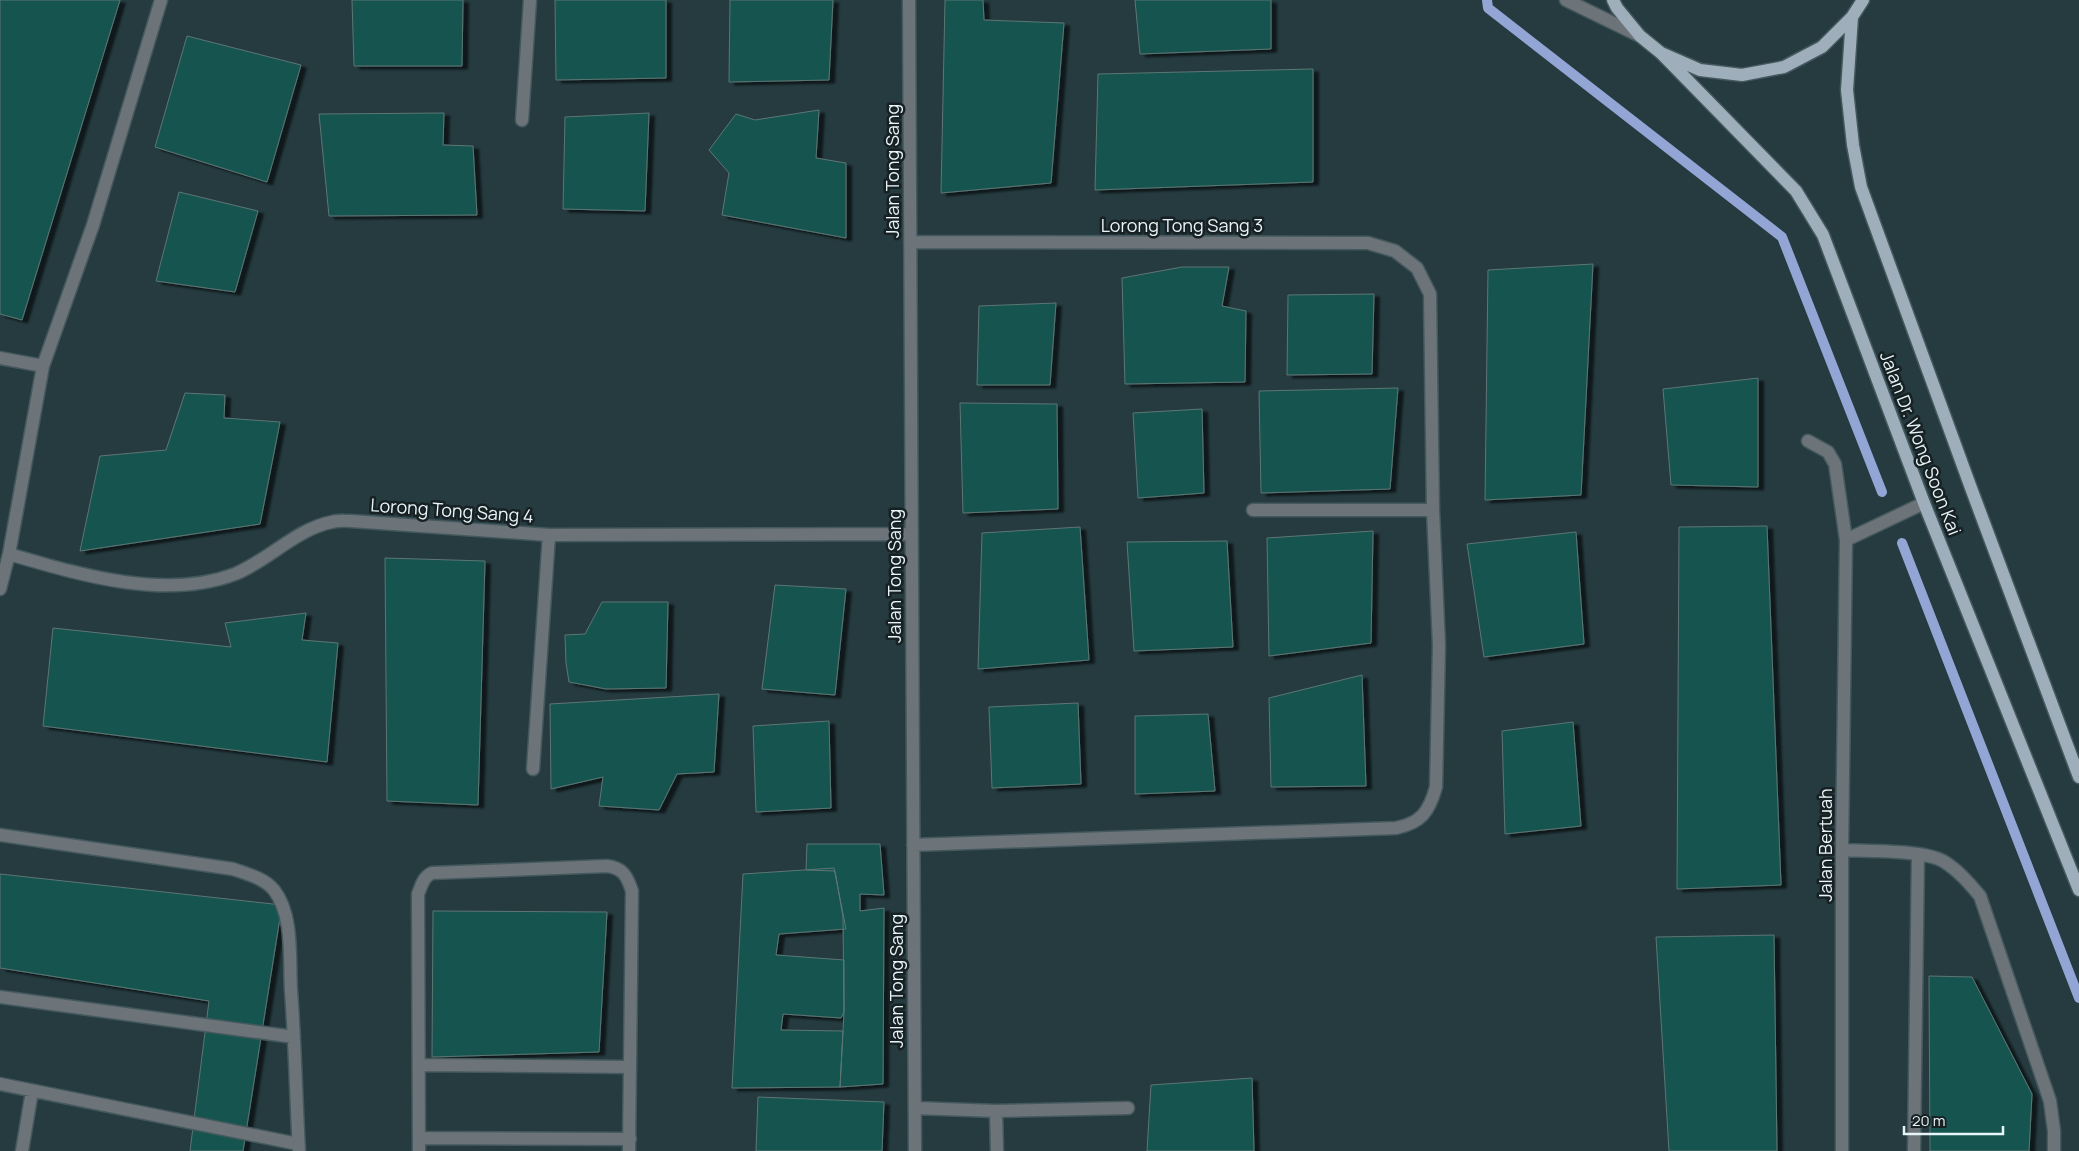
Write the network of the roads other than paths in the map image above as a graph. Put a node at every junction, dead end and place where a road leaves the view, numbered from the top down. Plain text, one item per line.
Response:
1 (161, 0) edge
2 (530, 0) edge
3 (909, 0) edge
4 (1566, 0) edge
5 (1613, 0) edge
6 (1863, 0) edge
7 (1852, 17) junction
8 (1640, 36) junction
9 (1661, 53) junction
10 (522, 120) dead end
11 (910, 242) junction
12 (0, 358) edge
13 (43, 366) junction
14 (1808, 441) dead end
15 (1924, 503) junction
16 (1253, 510) dead end
17 (1433, 510) junction
18 (911, 534) junction
19 (549, 535) junction
20 (1846, 540) junction
21 (8, 554) junction
22 (0, 589) edge
23 (534, 769) dead end
24 (2079, 777) edge
25 (0, 834) edge
26 (913, 846) junction
27 (1842, 850) junction
28 (1918, 854) junction
29 (2079, 890) edge
30 (0, 997) edge
31 (294, 1038) junction
32 (419, 1065) junction
33 (630, 1066) junction
34 (0, 1084) edge
35 (32, 1091) junction
36 (915, 1108) junction
37 (1128, 1108) dead end
38 (996, 1112) junction
39 (420, 1138) junction
40 (630, 1145) edge
41 (298, 1148) edge
42 (22, 1151) edge
43 (420, 1151) edge
44 (915, 1151) edge
45 (996, 1151) edge
46 (1842, 1151) edge
47 (1914, 1151) edge
48 (2054, 1151) edge

1 - 13 street
2 - 10 street
3 - 11 street, Jalan Tong Sang
4 - 8 street
5 - 8 main road
6 - 7 main road
7 - 9 main road
7 - 24 main road, Jalan Dr. Wong Soon Kai
8 - 9 main road
9 - 15 main road, Jalan Dr. Wong Soon Kai
11 - 17 street, Lorong Tong Sang 3
11 - 18 street, Jalan Tong Sang
12 - 13 street
13 - 21 street
14 - 20 street, Jalan Bertuah
15 - 20 street
15 - 29 main road, Jalan Dr. Wong Soon Kai
16 - 17 street
17 - 26 street
18 - 19 street, Lorong Tong Sang 4
18 - 26 street, Jalan Tong Sang
19 - 21 street, Lorong Tong Sang 4
19 - 23 street
20 - 27 street, Jalan Bertuah
21 - 22 street
25 - 31 street
26 - 36 street, Jalan Tong Sang
27 - 28 street
27 - 46 street, Jalan Bertuah
28 - 47 street
28 - 48 street
30 - 31 street
31 - 41 street
32 - 33 street
32 - 33 street
32 - 39 street
33 - 40 street
34 - 35 street
35 - 41 street
35 - 42 street
36 - 38 street
36 - 44 street, Jalan Tong Sang
37 - 38 street
38 - 45 street
39 - 40 street
39 - 43 street

